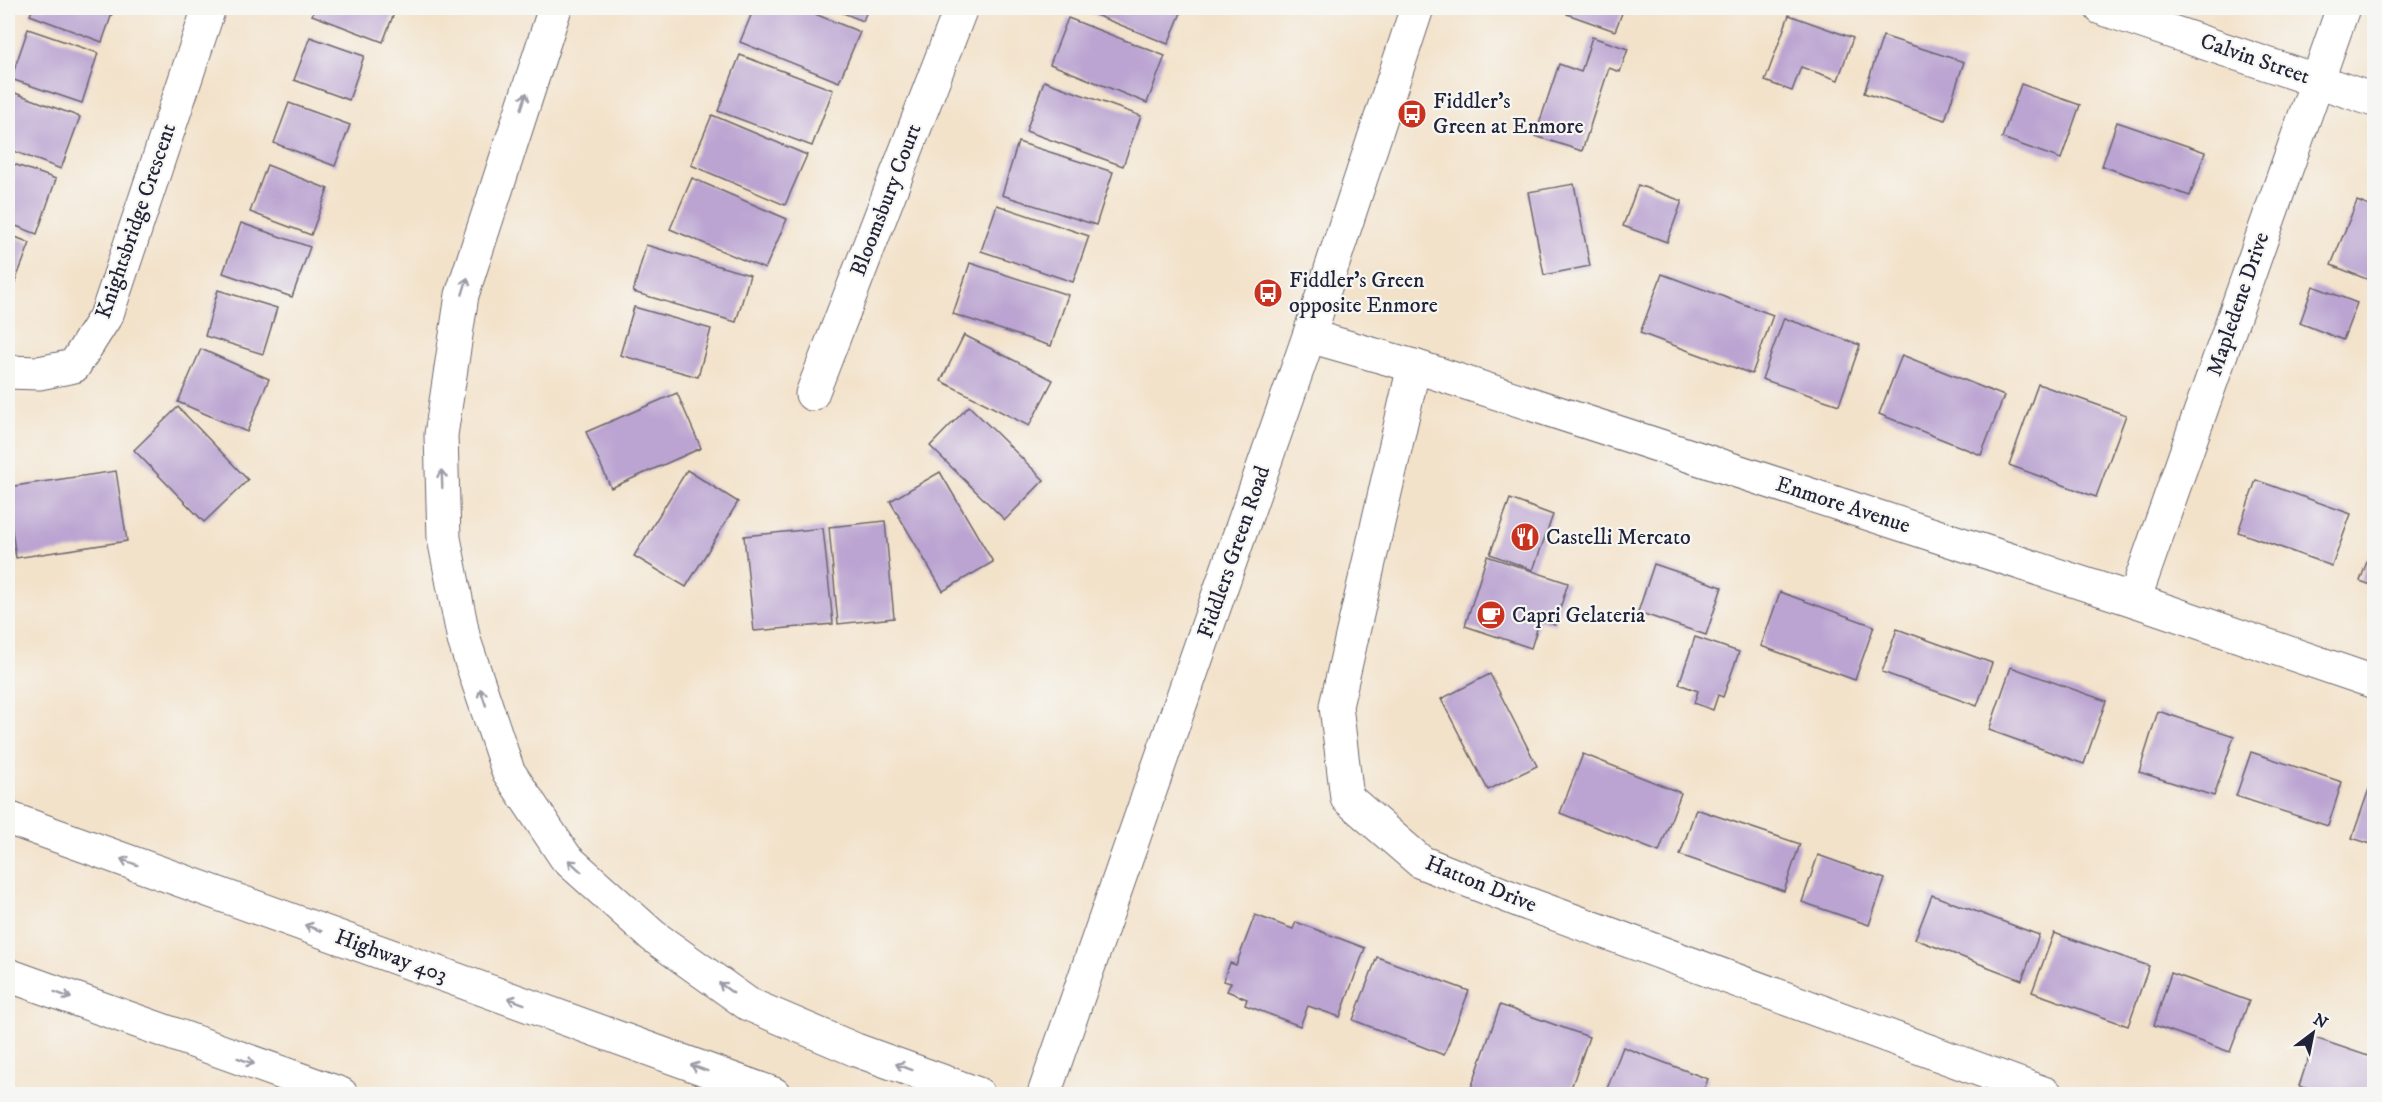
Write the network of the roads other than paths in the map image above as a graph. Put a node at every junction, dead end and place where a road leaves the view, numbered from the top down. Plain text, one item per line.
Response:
1 (209, 8) edge
2 (555, 8) edge
3 (961, 8) edge
4 (1416, 8) edge
5 (2101, 8) edge
6 (2343, 8) edge
7 (2317, 80) junction
8 (2374, 100) edge
9 (1309, 336) junction
10 (1414, 366) junction
11 (8, 372) edge
12 (813, 394) dead end
13 (2134, 600) junction
14 (2374, 682) edge
15 (8, 818) edge
16 (8, 975) edge
17 (1049, 1081) edge
18 (341, 1095) edge
19 (774, 1095) edge
20 (978, 1095) edge
21 (2046, 1095) edge

1 - 11 main road, Knightsbridge Crescent
20 -> 2 main road
3 - 12 main road, Bloomsbury Court
4 - 9 main road, Fiddlers Green Road
5 - 7 main road, Calvin Street
6 - 7 main road, Mapledene Drive
7 - 8 main road, Calvin Street
7 - 13 main road, Mapledene Drive
9 - 10 main road, Enmore Avenue
9 - 17 main road, Fiddlers Green Road
10 - 13 main road, Enmore Avenue
10 - 21 main road, Hatton Drive
13 - 14 main road, Enmore Avenue
19 -> 15 main road, Highway 403
16 -> 18 main road

